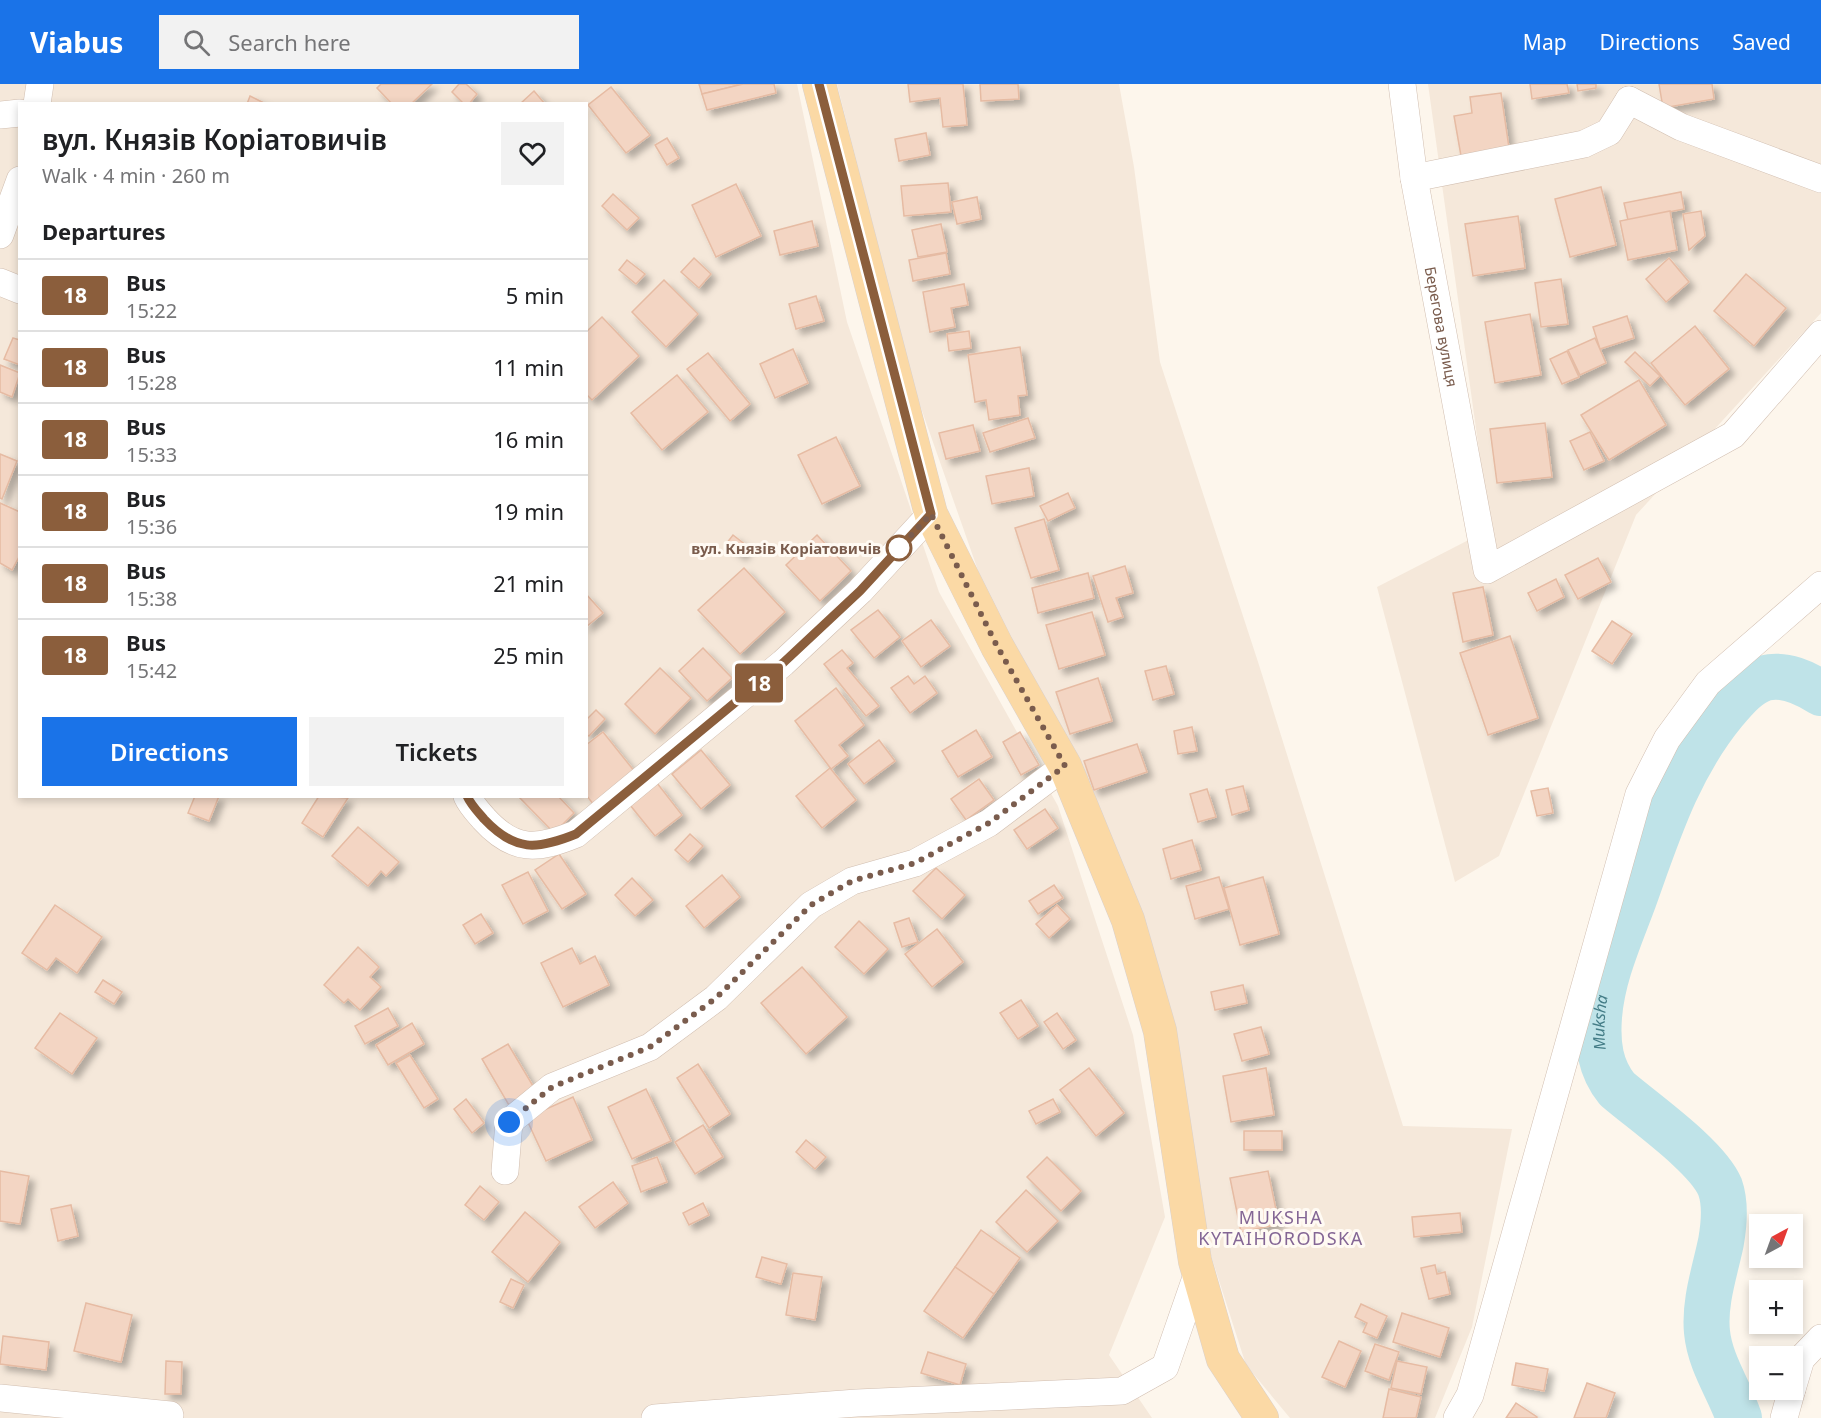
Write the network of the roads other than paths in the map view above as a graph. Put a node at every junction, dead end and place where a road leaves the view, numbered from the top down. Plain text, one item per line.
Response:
1 (40, 84) edge
2 (819, 84) edge
3 (1402, 84) edge
4 (1628, 92) edge
5 (37, 102) edge
6 (18, 113) edge
7 (0, 115) edge
8 (1414, 178) junction
9 (1821, 179) edge
10 (18, 186) edge
11 (0, 236) edge
12 (0, 282) edge
13 (18, 289) edge
14 (1821, 334) edge
15 (931, 514) junction
16 (1821, 585) edge
17 (1065, 766) junction
18 (468, 798) edge
19 (505, 1171) dead end
20 (1198, 1272) junction
21 (1821, 1338) edge
22 (1803, 1357) edge
23 (0, 1398) edge
24 (1789, 1400) edge
25 (170, 1415) dead end
26 (655, 1418) edge
27 (1262, 1418) edge
28 (1457, 1418) edge
29 (1784, 1418) edge

1 - 5 street
2 - 15 main road
3 - 8 street, Берегова вулиця
4 - 8 street
4 - 9 street
6 - 7 street
8 - 14 street, Берегова вулиця
10 - 11 street
12 - 13 street
15 - 17 main road
15 - 18 street
16 - 28 street
17 - 19 street
17 - 20 main road
20 - 26 street
20 - 27 main road
21 - 22 street
23 - 25 street
24 - 29 street

